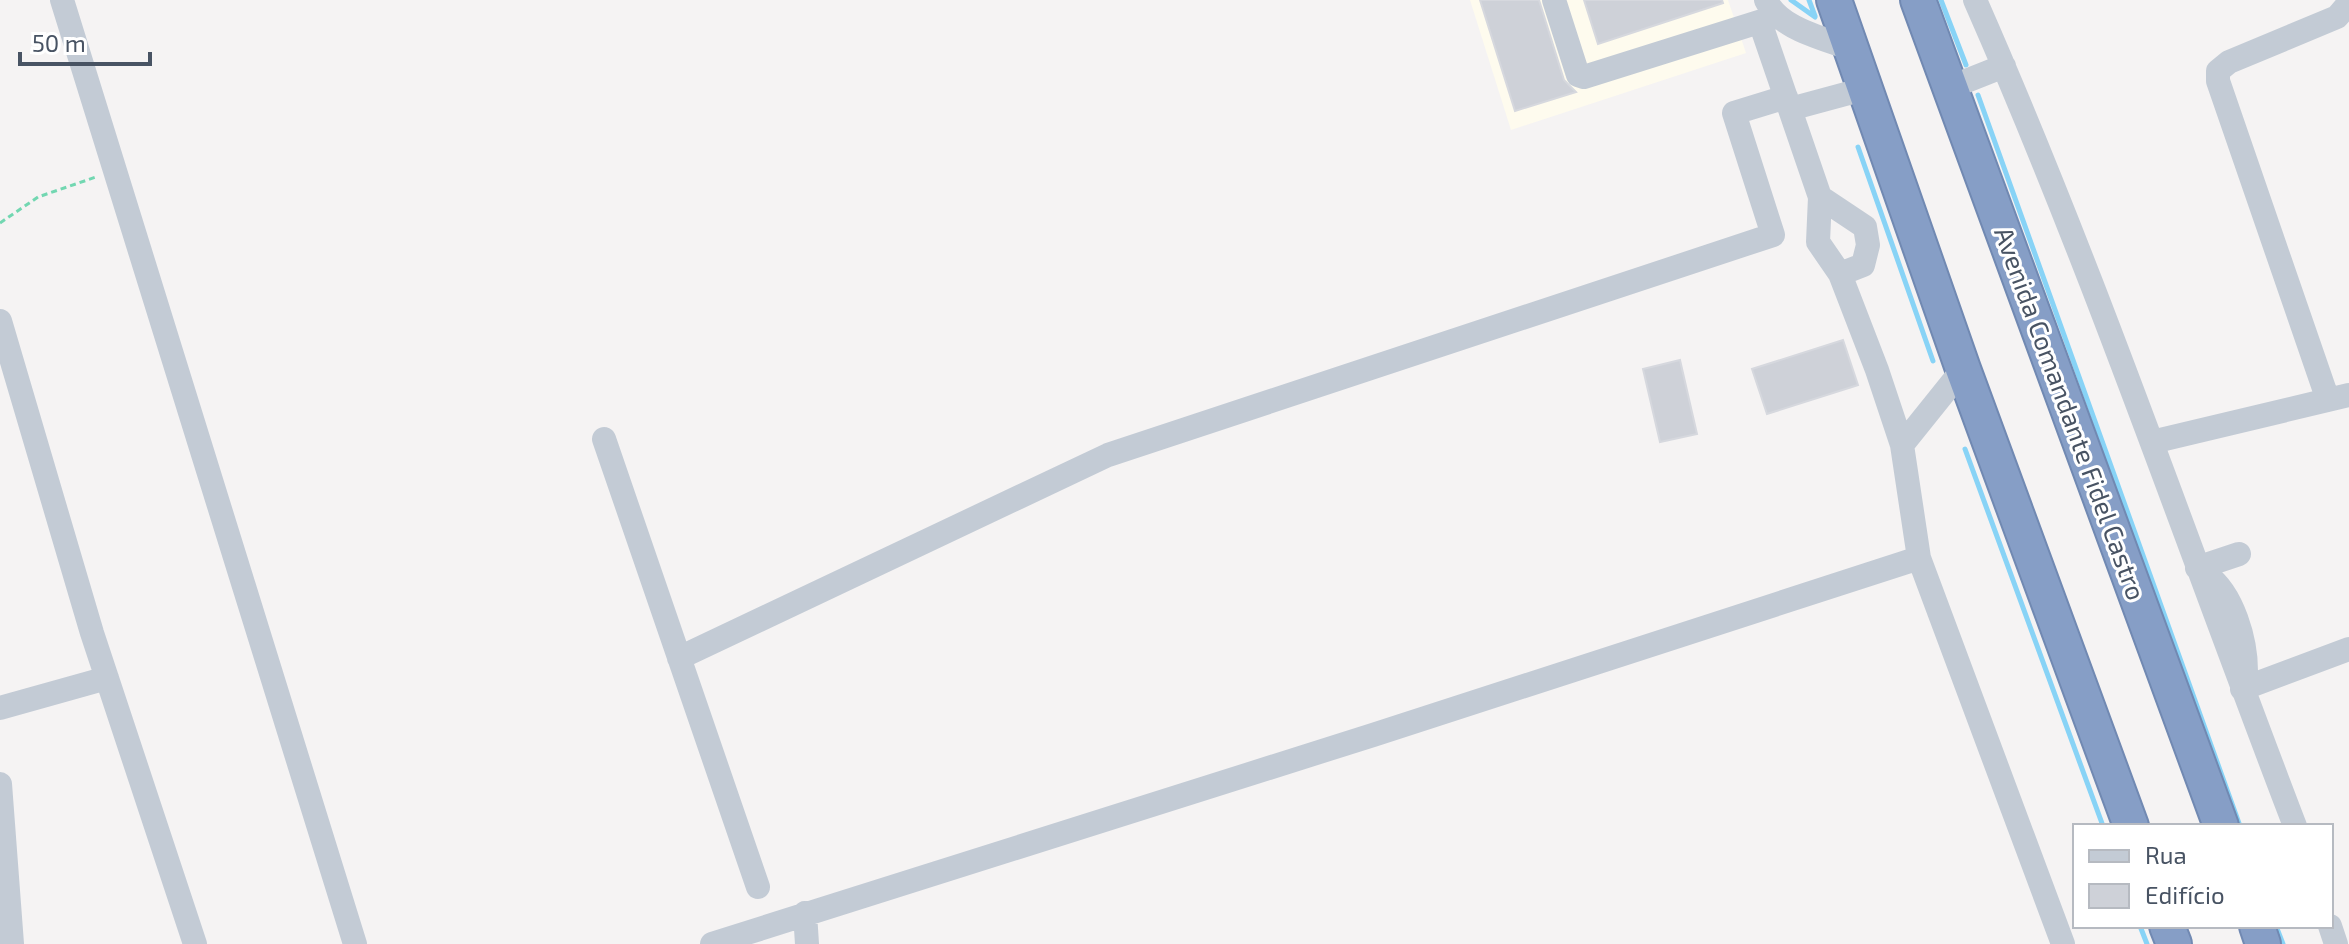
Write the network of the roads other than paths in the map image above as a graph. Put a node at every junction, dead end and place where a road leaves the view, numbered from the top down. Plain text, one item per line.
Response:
1 (62, 0) edge
2 (1554, 0) edge
3 (1834, 0) edge
4 (1918, 0) edge
5 (1975, 0) edge
6 (2349, 3) edge
7 (1768, 12) edge
8 (1851, 49) junction
9 (2004, 66) junction
10 (1951, 87) junction
11 (1864, 89) junction
12 (1788, 103) junction
13 (1820, 197) junction
14 (1840, 274) junction
15 (0, 323) edge
16 (1963, 369) junction
17 (2338, 397) edge
18 (604, 439) dead end
19 (2152, 442) junction
20 (1902, 445) junction
21 (2239, 554) dead end
22 (1919, 558) junction
23 (2197, 568) junction
24 (2349, 649) edge
25 (679, 658) junction
26 (107, 678) junction
27 (2242, 689) junction
28 (0, 708) edge
29 (0, 784) edge
30 (2130, 824) edge
31 (2220, 824) edge
32 (2294, 824) edge
33 (758, 887) dead end
34 (805, 913) junction
35 (2063, 940) edge
36 (12, 944) edge
37 (195, 944) edge
38 (355, 944) edge
39 (712, 944) edge
40 (807, 944) edge

1 - 38 street
2 - 7 street
3 - 8 highway
4 - 10 highway, Avenida Comandante Fidel Castro
5 - 9 street
6 - 17 street
7 - 8 street
7 - 12 street
8 - 11 highway
9 - 10 street
9 - 19 street
10 - 31 highway, Avenida Comandante Fidel Castro
11 - 12 street
11 - 16 highway
12 - 13 street
12 - 25 street
13 - 14 street
13 - 14 street
14 - 20 street
15 - 26 street
16 - 20 street
16 - 30 highway
17 - 19 street
18 - 25 street
19 - 23 street
20 - 22 street
21 - 23 street
22 - 34 street
22 - 35 street
23 - 27 street
24 - 27 street
25 - 33 street
26 - 28 street
26 - 37 street
27 - 32 street
29 - 36 street
34 - 39 street
34 - 40 street

